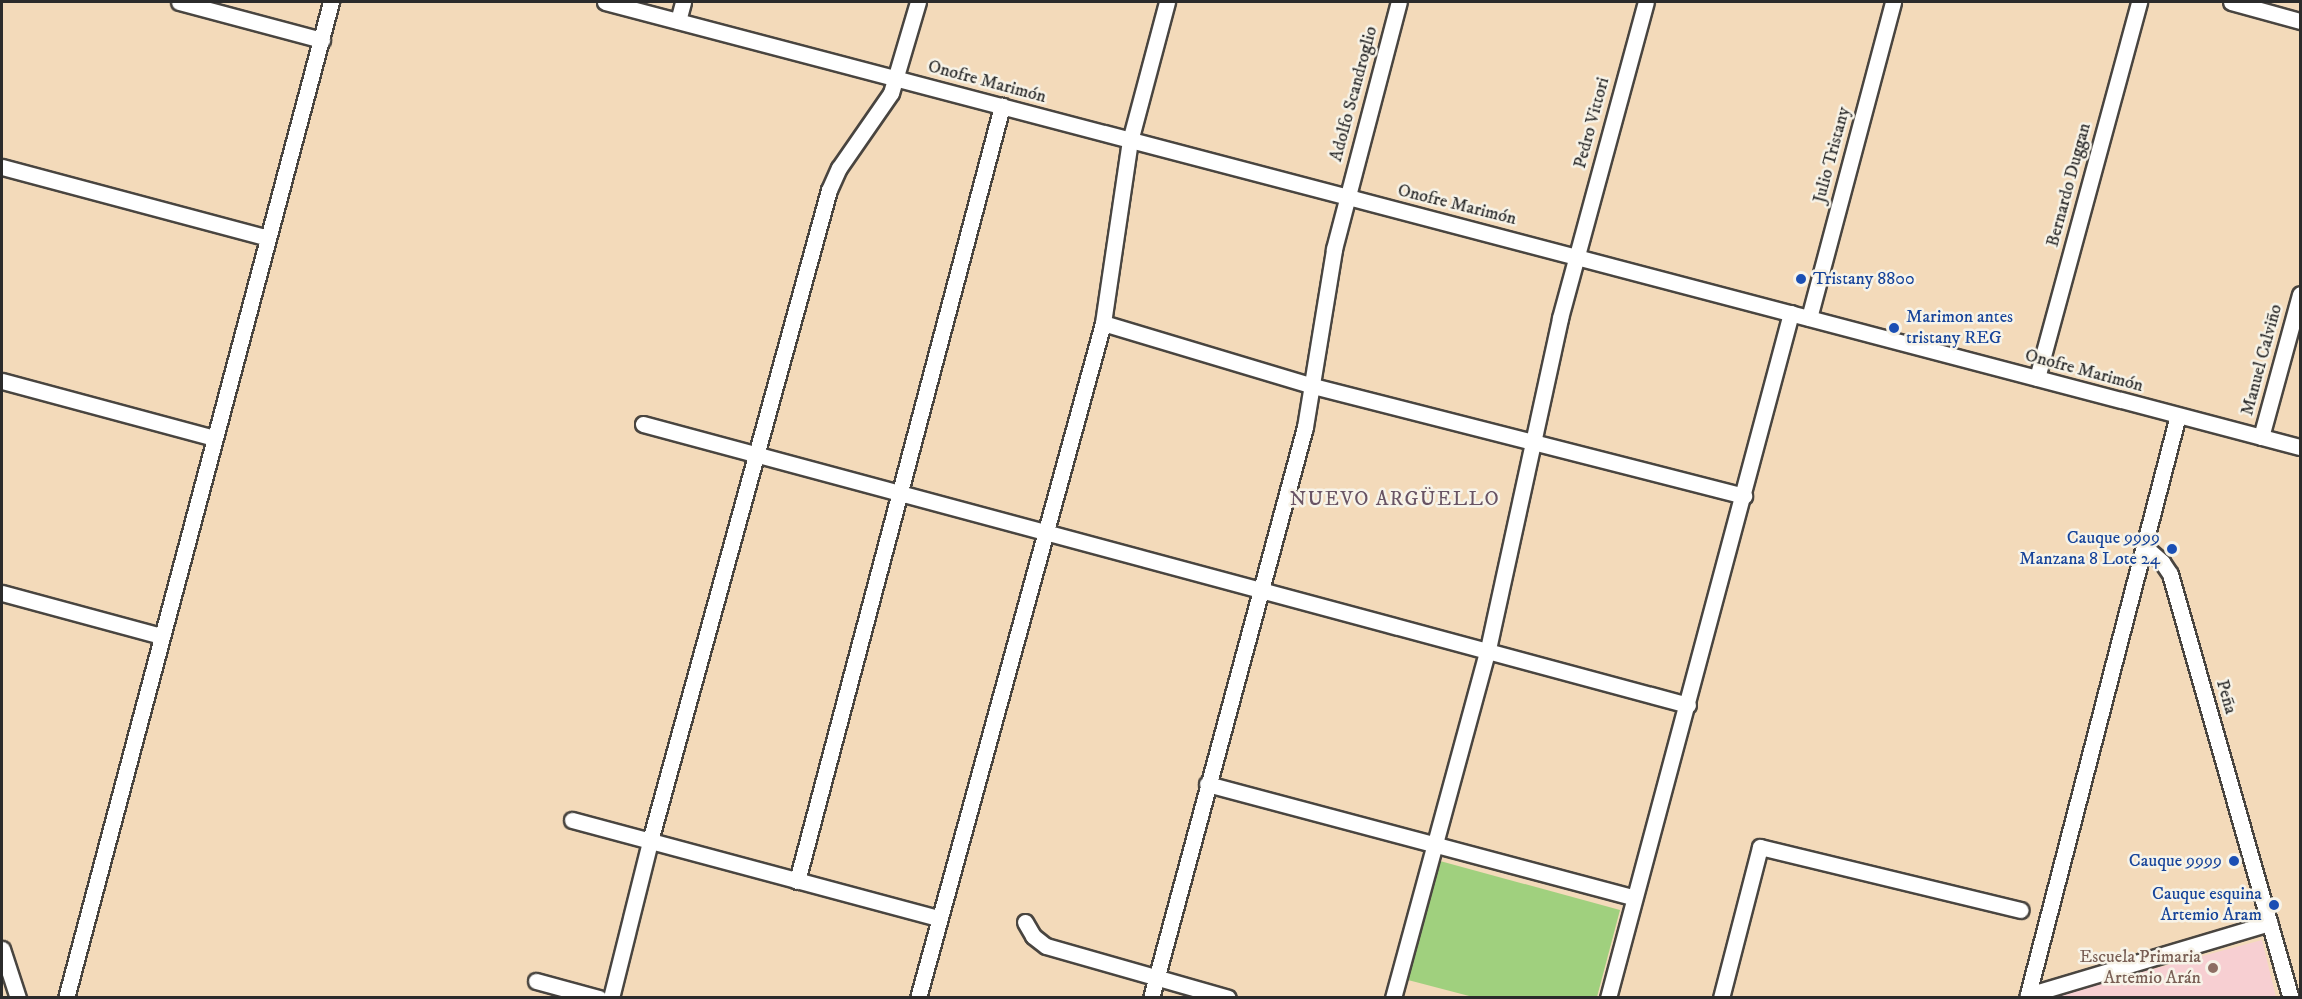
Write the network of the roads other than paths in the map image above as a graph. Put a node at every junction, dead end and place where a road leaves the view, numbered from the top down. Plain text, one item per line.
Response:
1 (179, 2) edge
2 (331, 2) edge
3 (604, 2) edge
4 (683, 2) edge
5 (918, 2) edge
6 (1167, 2) edge
7 (1399, 2) edge
8 (1646, 2) edge
9 (1893, 2) edge
10 (2139, 2) edge
11 (2231, 2) edge
12 (678, 21) junction
13 (2301, 21) edge
14 (322, 40) junction
15 (897, 79) junction
16 (1002, 106) junction
17 (1130, 141) junction
18 (2, 167) edge
19 (1346, 196) junction
20 (268, 238) junction
21 (1576, 256) junction
22 (2301, 294) edge
23 (1791, 313) junction
24 (1809, 318) junction
25 (1103, 323) junction
26 (2037, 378) junction
27 (2, 381) edge
28 (1313, 386) junction
29 (2178, 415) junction
30 (644, 424) dead end
31 (2261, 437) junction
32 (214, 438) junction
33 (1534, 441) junction
34 (2301, 447) edge
35 (757, 454) junction
36 (899, 491) junction
37 (1744, 496) junction
38 (1047, 531) junction
39 (2145, 547) junction
40 (1260, 589) junction
41 (2, 593) edge
42 (161, 636) junction
43 (1488, 649) junction
44 (1688, 705) junction
45 (1207, 784) junction
46 (572, 820) dead end
47 (650, 841) junction
48 (1434, 845) junction
49 (797, 880) junction
50 (1634, 898) junction
51 (2021, 910) dead end
52 (939, 918) junction
53 (1025, 922) dead end
54 (2269, 923) junction
55 (2, 949) edge
56 (1156, 978) junction
57 (536, 981) dead end
58 (2028, 996) edge
59 (18, 998) edge
60 (66, 998) edge
61 (599, 998) edge
62 (611, 998) edge
63 (918, 998) edge
64 (1151, 998) edge
65 (1228, 998) edge
66 (1393, 998) edge
67 (1608, 998) edge
68 (1721, 998) edge
69 (2291, 998) edge

1 - 14 street
2 - 14 street
3 - 12 street, Onofre Marimón
4 - 12 street
5 - 15 street
6 - 17 street
7 - 19 street, Adolfo Scandroglio
8 - 21 street, Pedro Vittori
9 - 24 street, Julio Tristany
10 - 26 street, Bernardo Duggan
11 - 13 street
12 - 15 street, Onofre Marimón
14 - 20 street
15 - 16 street, Onofre Marimón
15 - 35 street
16 - 17 street, Onofre Marimón
16 - 36 street
17 - 19 street, Onofre Marimón
17 - 25 street
18 - 20 street
19 - 21 street, Onofre Marimón
19 - 28 street, Adolfo Scandroglio
20 - 32 street
21 - 23 street, Onofre Marimón
21 - 33 street, Pedro Vittori
22 - 31 street, Manuel Calviño
23 - 24 street, Onofre Marimón
23 - 37 street
24 - 26 street, Onofre Marimón
25 - 28 street
25 - 38 street
26 - 29 street, Onofre Marimón
27 - 32 street
28 - 33 street
28 - 40 street, Adolfo Scandroglio
29 - 31 street, Onofre Marimón
29 - 39 street
30 - 35 street
31 - 34 street, Onofre Marimón
32 - 42 street
33 - 37 street
33 - 43 street, Pedro Vittori
35 - 36 street
35 - 47 street
36 - 38 street
36 - 49 street
37 - 44 street
38 - 40 street
38 - 52 street
39 - 54 street, Peña
39 - 58 street
40 - 43 street
40 - 45 street, Adolfo Scandroglio
41 - 42 street
42 - 60 street
43 - 44 street
43 - 48 street, Pedro Vittori
44 - 50 street
45 - 48 street
45 - 56 street, Adolfo Scandroglio
46 - 47 street
47 - 49 street
47 - 62 street
48 - 50 street
48 - 66 street, Pedro Vittori
49 - 52 street
50 - 67 street
51 - 68 street
52 - 63 street
53 - 56 street
54 - 58 street
54 - 69 street, Peña
55 - 59 street
56 - 64 street, Adolfo Scandroglio
56 - 65 street
57 - 61 street

